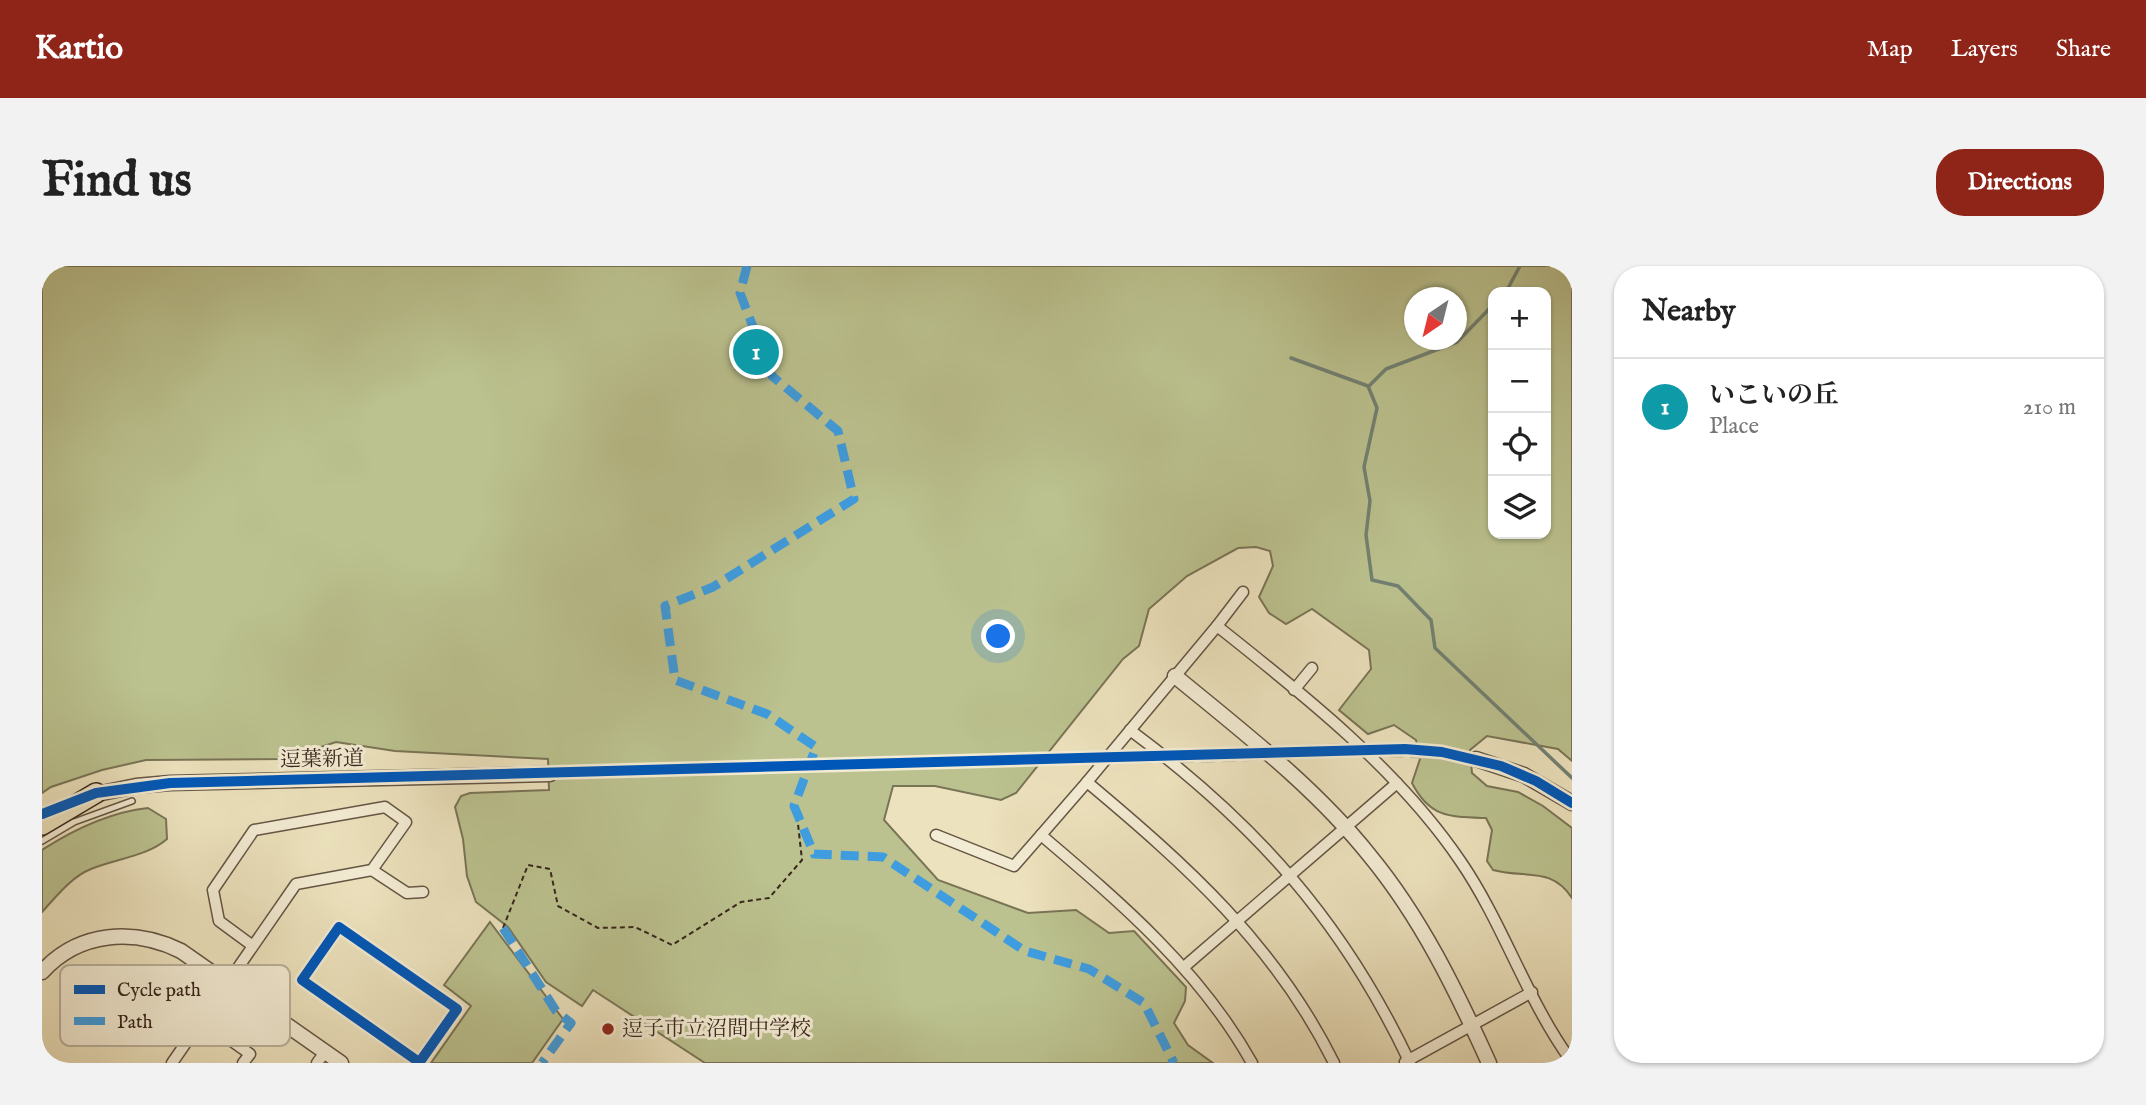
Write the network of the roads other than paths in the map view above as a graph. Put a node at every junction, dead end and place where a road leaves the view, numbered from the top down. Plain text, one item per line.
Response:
1 (1243, 592) dead end
2 (1217, 626) junction
3 (1312, 668) dead end
4 (1175, 676) junction
5 (1294, 690) junction
6 (1130, 730) junction
7 (1476, 759) tunnel mouth
8 (550, 774) tunnel mouth
9 (1087, 782) junction
10 (1396, 783) junction
11 (96, 793) junction
12 (132, 801) dead end
13 (1572, 803) edge
14 (42, 814) edge
15 (42, 822) edge
16 (1346, 827) junction
17 (936, 835) dead end
18 (1041, 835) junction
19 (42, 841) edge
20 (372, 870) junction
21 (1291, 874) junction
22 (423, 892) dead end
23 (1237, 920) junction
24 (253, 946) junction
25 (201, 965) edge
26 (240, 965) edge
27 (1184, 967) junction
28 (42, 972) edge
29 (1532, 992) junction
30 (1472, 1026) junction
31 (290, 1033) edge
32 (184, 1046) edge
33 (239, 1046) edge
34 (321, 1057) edge
35 (419, 1062) edge
36 (1407, 1062) edge
37 (1572, 1062) edge
38 (172, 1063) edge
39 (243, 1063) edge
40 (341, 1063) edge
41 (1252, 1063) edge
42 (1334, 1063) edge
43 (1489, 1063) edge

1 - 2 street
2 - 4 street
2 - 5 street
3 - 5 street
4 - 6 street
4 - 16 street
5 - 10 street
6 - 9 street
6 - 21 street
7 - 13 street
8 - 11 street, 逗葉新道
9 - 18 street
9 - 23 street
10 - 16 street
10 - 29 street
11 - 14 street, 逗葉新道
11 - 15 highway
12 - 19 lane
16 - 21 street
16 - 30 street
17 - 18 street
18 - 27 street
20 - 22 street
20 - 24 street
20 - 24 street
21 - 23 street
21 - 36 street
23 - 27 street
23 - 42 street
24 - 26 street
25 - 28 street
27 - 41 street
29 - 30 street
29 - 37 street
30 - 36 street
30 - 43 street
31 - 34 street
32 - 38 street
33 - 39 street
34 - 40 street
35 - 35 street

